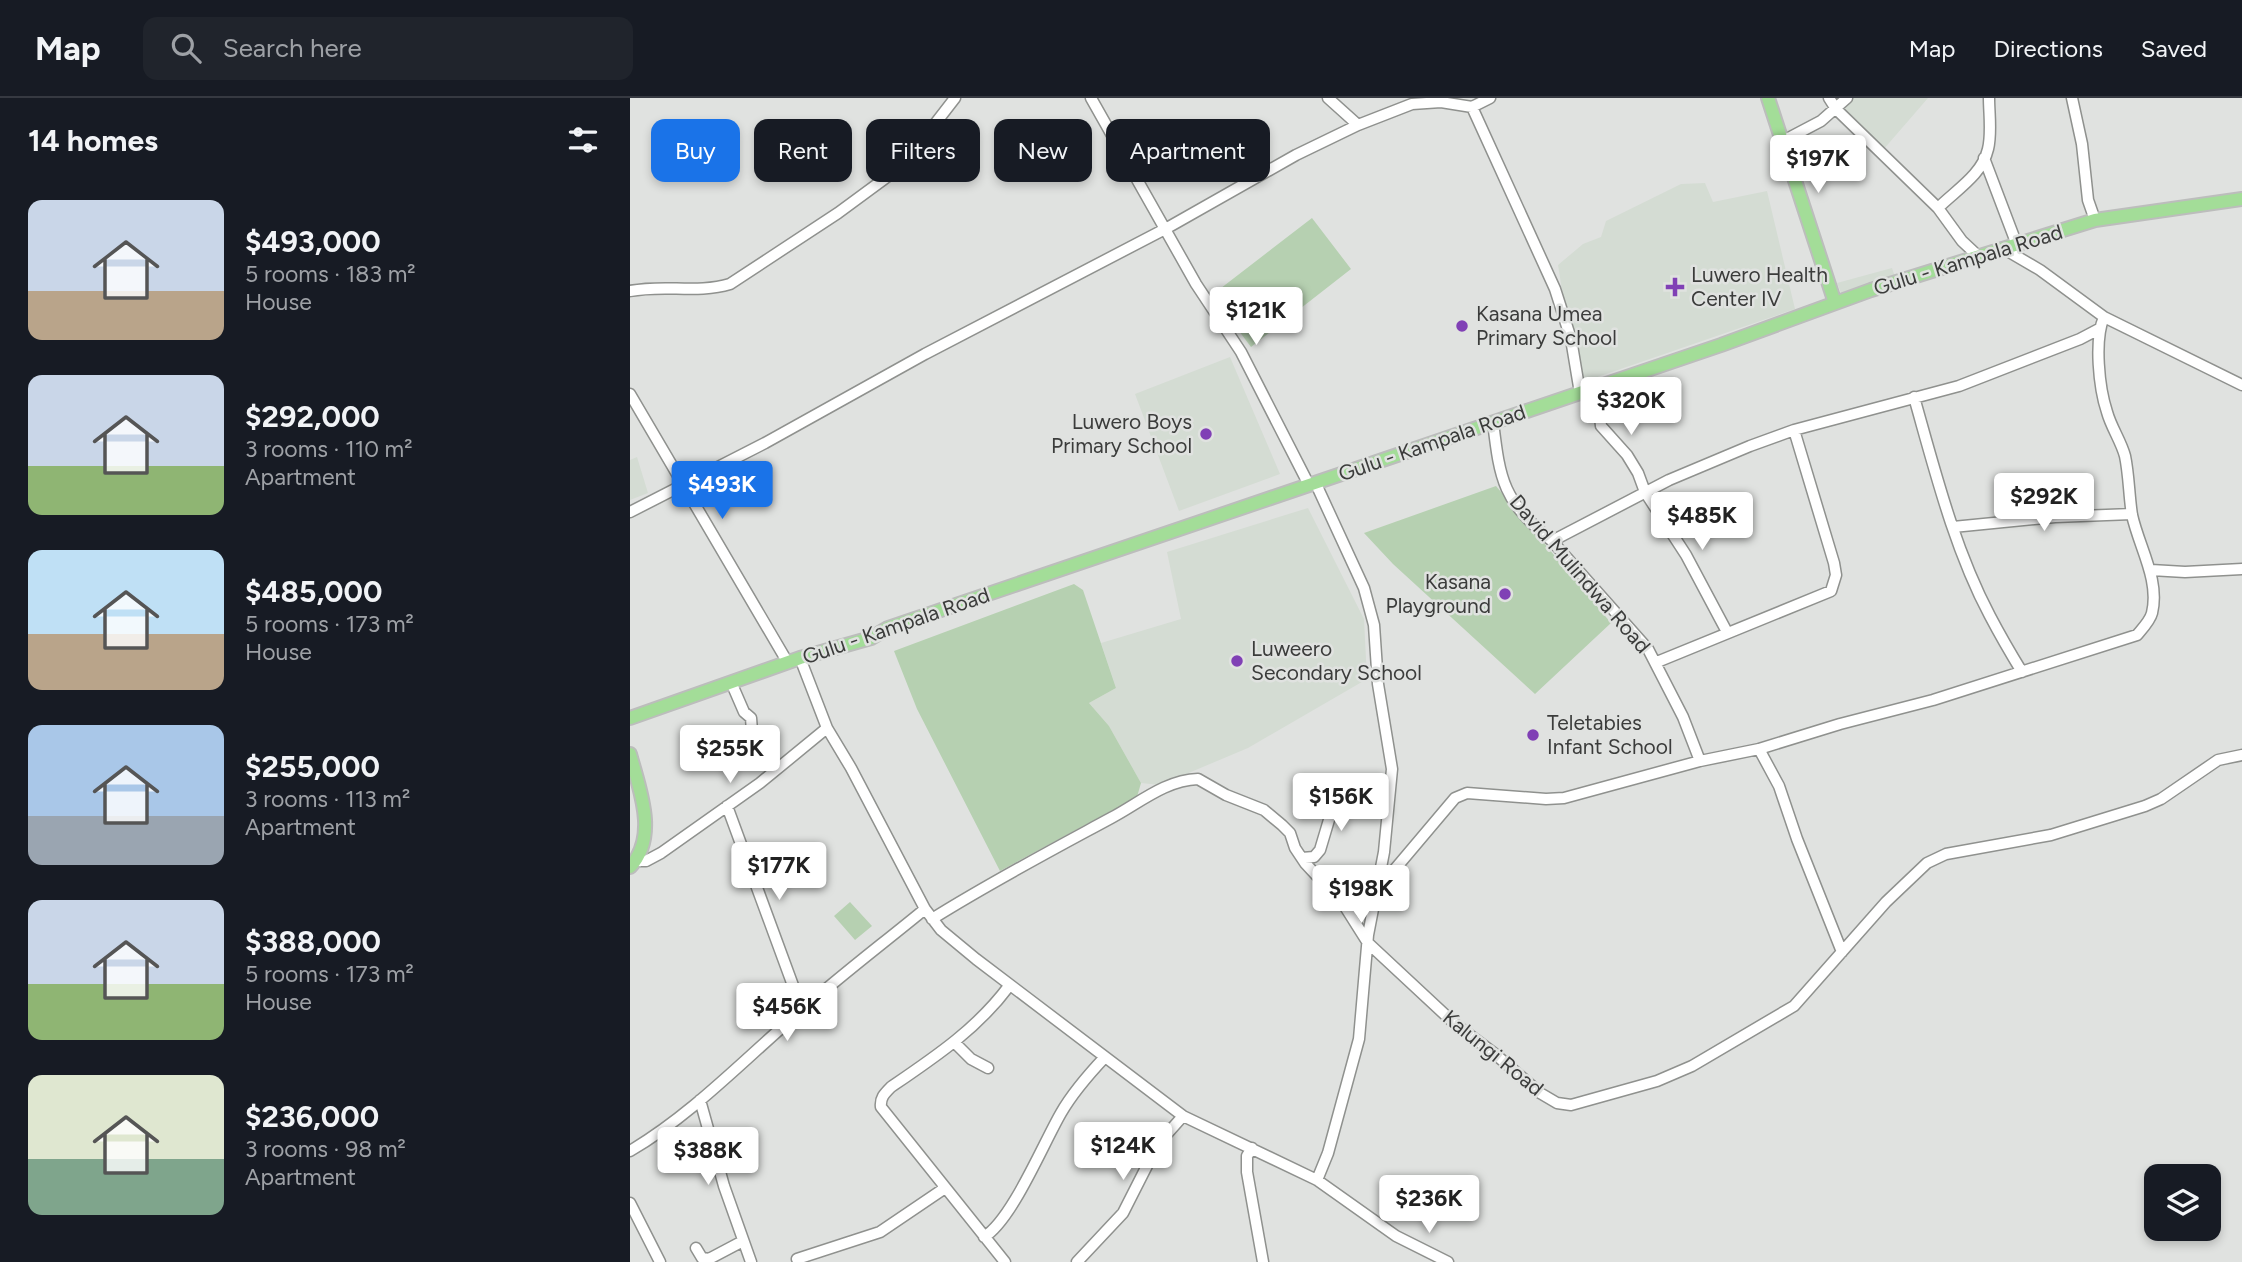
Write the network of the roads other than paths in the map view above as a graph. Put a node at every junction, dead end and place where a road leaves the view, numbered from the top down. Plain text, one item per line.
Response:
1 (955, 98) edge
2 (1091, 98) edge
3 (1328, 98) edge
4 (1490, 98) edge
5 (1768, 98) edge
6 (1829, 98) edge
7 (1847, 98) edge
8 (1989, 98) edge
9 (2072, 98) edge
10 (1472, 107) junction
11 (1836, 109) junction
12 (1358, 125) junction
13 (1783, 141) junction
14 (1984, 158) junction
15 (2242, 199) edge
16 (1938, 208) junction
17 (2095, 220) junction
18 (1167, 228) junction
19 (2010, 247) junction
20 (1978, 256) junction
21 (630, 291) edge
22 (1835, 303) junction
23 (2104, 317) junction
24 (2099, 329) junction
25 (2242, 385) edge
26 (1597, 387) junction
27 (1580, 393) junction
28 (630, 394) edge
29 (1914, 397) junction
30 (1493, 422) junction
31 (1794, 430) junction
32 (1313, 484) junction
33 (683, 486) junction
34 (1645, 492) junction
35 (630, 512) edge
36 (2132, 514) junction
37 (1953, 527) junction
38 (1552, 541) junction
39 (2242, 569) edge
40 (2151, 570) junction
41 (1727, 632) junction
42 (794, 660) junction
43 (1657, 662) junction
44 (2022, 672) junction
45 (730, 682) junction
46 (630, 718) edge
47 (827, 728) junction
48 (750, 734) dead end
49 (1759, 749) junction
50 (630, 754) edge
51 (2242, 755) edge
52 (1700, 761) junction
53 (1387, 801) junction
54 (727, 806) junction
55 (1302, 858) junction
56 (633, 864) edge
57 (1379, 888) junction
58 (1375, 903) junction
59 (1343, 905) junction
60 (925, 909) junction
61 (932, 919) junction
62 (1368, 943) junction
63 (1842, 952) junction
64 (1009, 986) junction
65 (802, 1010) junction
66 (955, 1043) junction
67 (1105, 1056) junction
68 (988, 1068) dead end
69 (699, 1100) junction
70 (1183, 1116) junction
71 (1252, 1148) junction
72 (630, 1151) edge
73 (1317, 1180) junction
74 (945, 1188) junction
75 (630, 1203) edge
76 (984, 1237) junction
77 (744, 1241) junction
78 (696, 1248) dead end
79 (797, 1259) dead end
80 (660, 1262) edge
81 (751, 1262) edge
82 (1005, 1262) edge
83 (1077, 1262) edge
84 (1263, 1262) edge
85 (1448, 1262) edge

1 - 21 street
2 - 18 street
3 - 12 street
4 - 10 street
5 - 13 main road
6 - 11 street
7 - 11 street
8 - 14 street
9 - 17 street
10 - 12 street
10 - 27 street
11 - 13 street
11 - 16 street
12 - 18 street
13 - 22 main road
14 - 16 street
14 - 19 street
15 - 17 main road, Gulu - Kampala Road
16 - 20 street
17 - 19 main road, Gulu - Kampala Road
18 - 32 street
18 - 33 street
19 - 20 main road, Gulu - Kampala Road
19 - 23 street
20 - 22 main road, Gulu - Kampala Road
22 - 26 main road, Gulu - Kampala Road
23 - 24 street
23 - 25 street
24 - 29 street
24 - 36 street
26 - 27 main road, Gulu - Kampala Road
26 - 34 street
27 - 30 main road, Gulu - Kampala Road
28 - 33 street
29 - 31 street
29 - 37 street
30 - 32 main road, Gulu - Kampala Road
30 - 38 street, David Mulindwa Road
31 - 34 street
31 - 41 street
32 - 42 main road, Gulu - Kampala Road
32 - 53 street
33 - 35 street
33 - 42 street
34 - 38 street
34 - 41 street
36 - 37 street
36 - 40 street
37 - 44 street
38 - 43 street, David Mulindwa Road
39 - 40 street
40 - 44 street
41 - 43 street
42 - 45 main road, Gulu - Kampala Road
42 - 47 street
43 - 52 street, David Mulindwa Road
44 - 49 street
45 - 46 main road, Gulu - Kampala Road
45 - 48 street
47 - 54 street
47 - 60 street
49 - 52 street
49 - 63 street
50 - 56 main road
51 - 63 street
52 - 57 street
53 - 55 street
53 - 57 street
54 - 56 street
54 - 65 street
55 - 59 street
55 - 61 street
57 - 58 street
58 - 59 street
58 - 62 street
59 - 62 street
60 - 61 street
60 - 65 street
61 - 64 street
62 - 63 street, Kalungi Road
62 - 73 street
64 - 66 street
64 - 67 street
65 - 69 street
66 - 68 street
66 - 74 street
67 - 70 street
67 - 76 street
69 - 72 street
69 - 77 street
70 - 71 street
70 - 83 street
71 - 73 street
71 - 84 street
73 - 85 street
74 - 76 street
74 - 79 street
75 - 80 street
76 - 82 street
77 - 78 street
77 - 81 street

